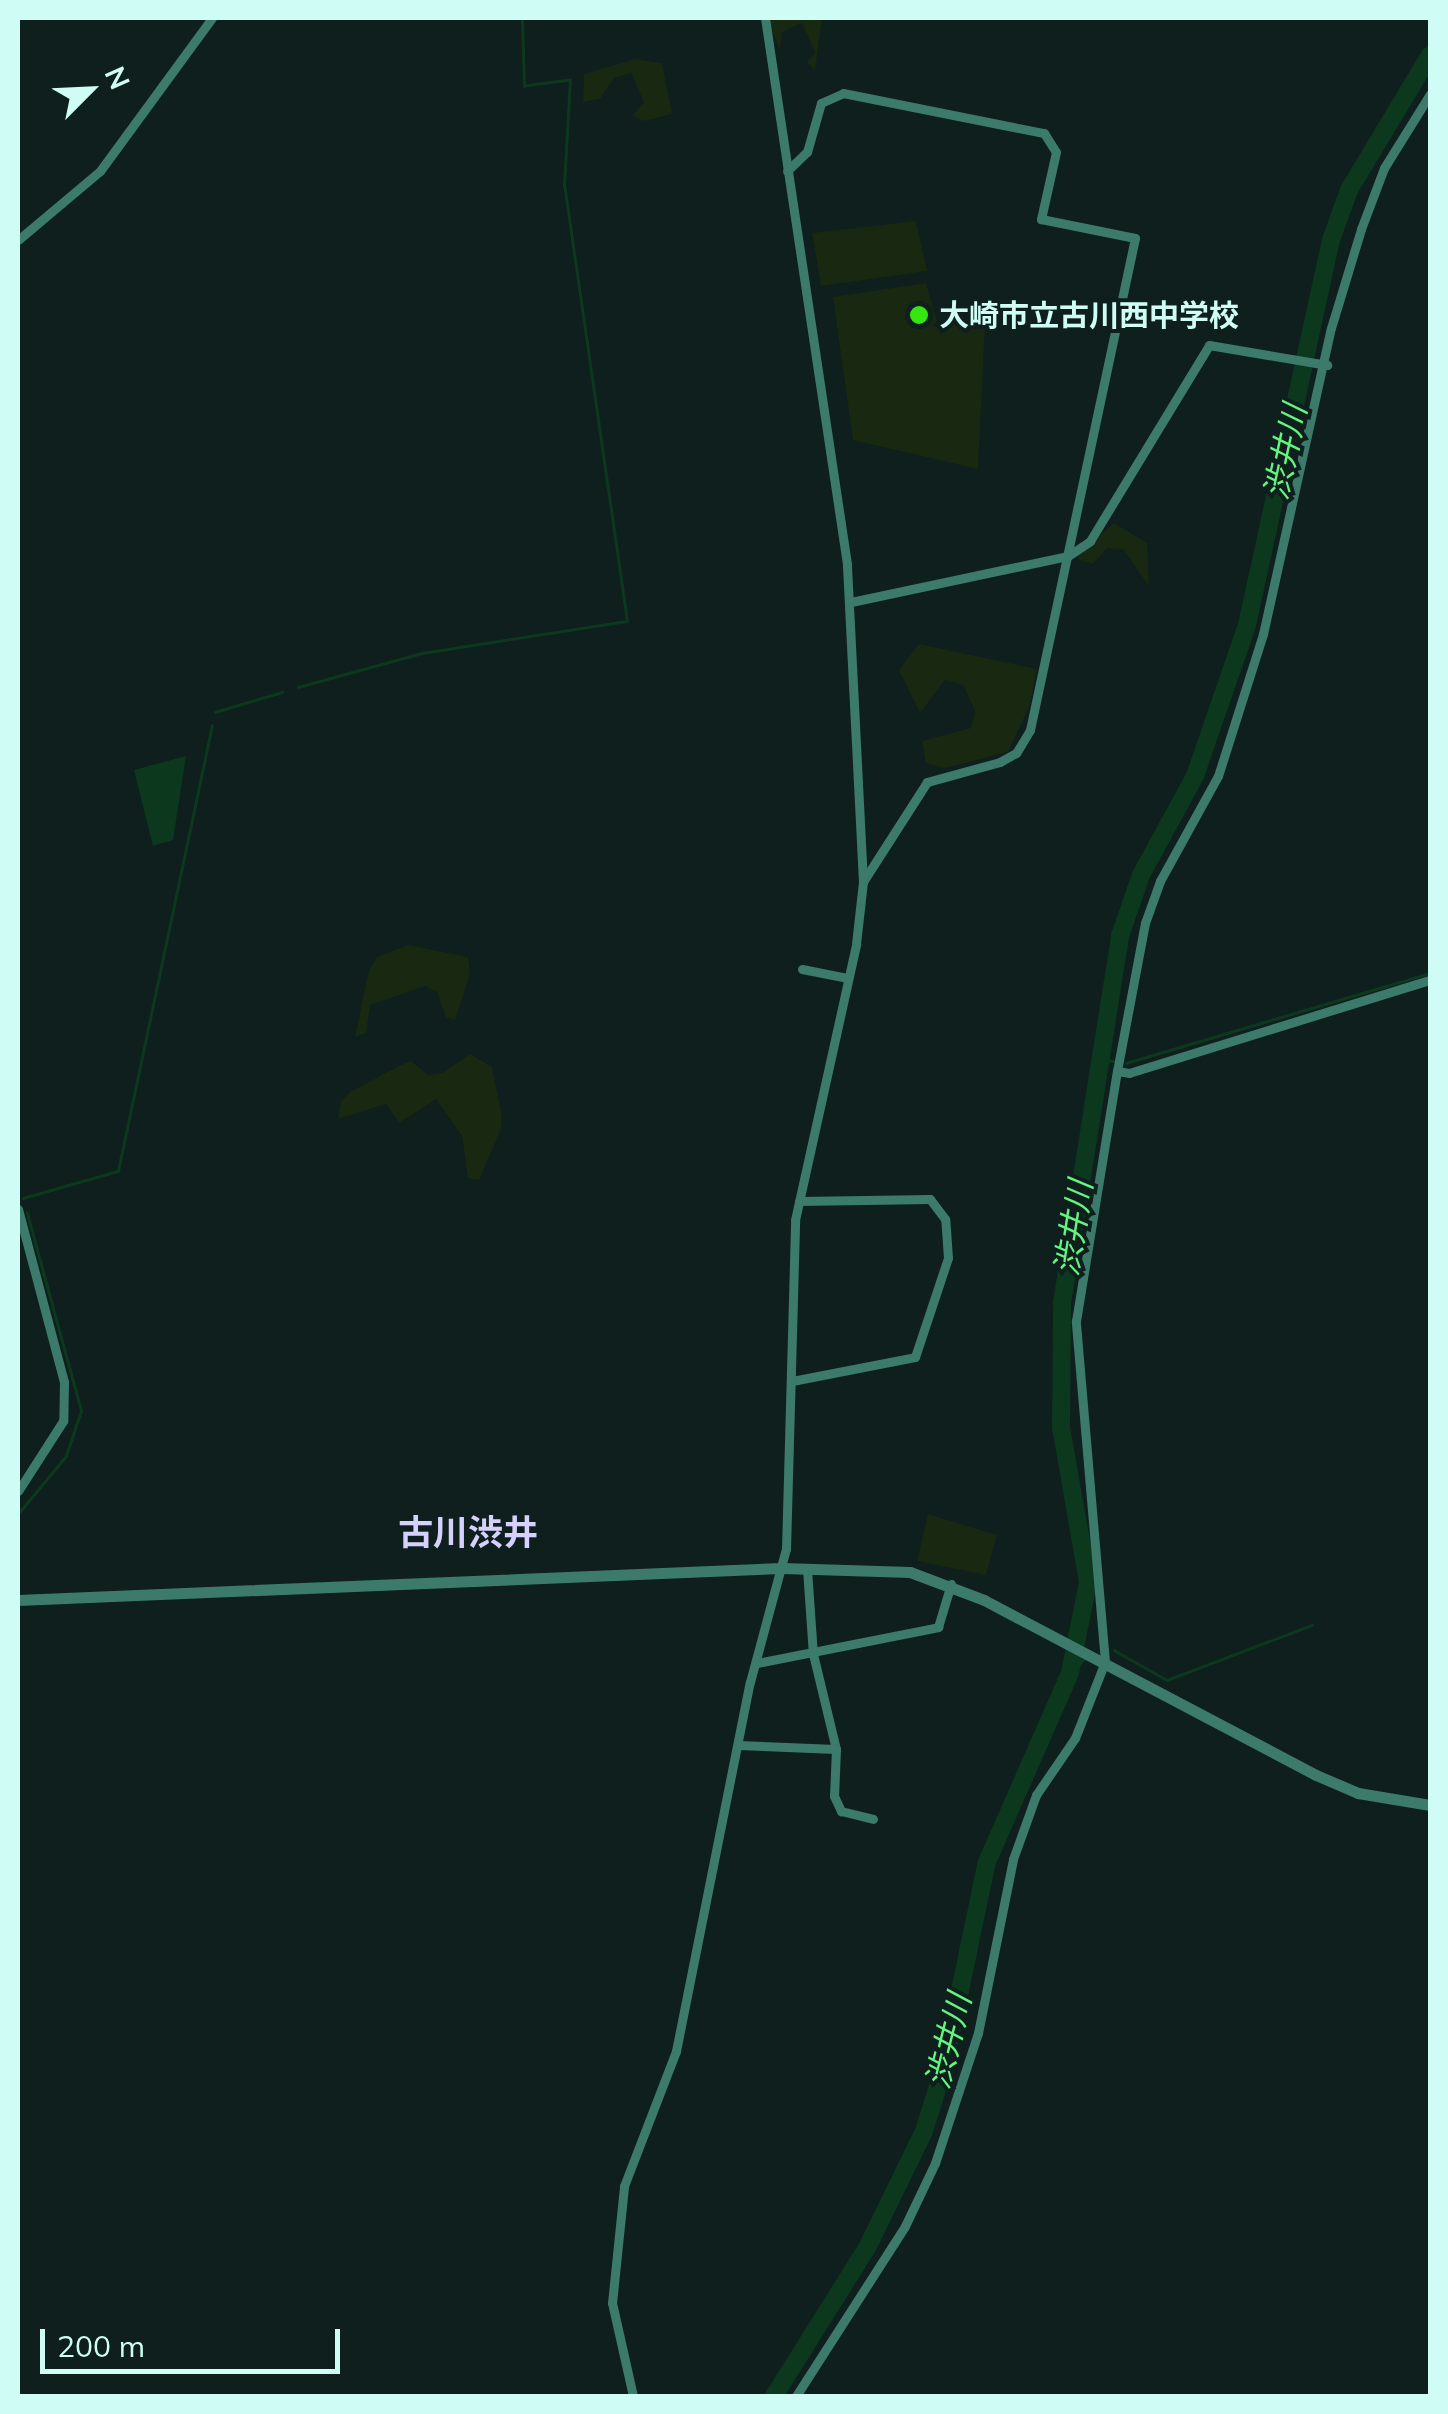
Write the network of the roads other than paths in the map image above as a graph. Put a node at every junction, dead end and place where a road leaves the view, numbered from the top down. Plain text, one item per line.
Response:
1 (212, 18) edge
2 (765, 18) edge
3 (1430, 94) edge
4 (787, 171) junction
5 (18, 240) edge
6 (1324, 364) junction
7 (1068, 556) junction
8 (852, 602) junction
9 (863, 882) junction
10 (802, 970) dead end
11 (848, 978) junction
12 (1430, 980) edge
13 (1117, 1072) junction
14 (799, 1201) junction
15 (18, 1209) edge
16 (792, 1381) junction
17 (18, 1491) edge
18 (782, 1568) junction
19 (808, 1569) junction
20 (950, 1584) junction
21 (18, 1600) edge
22 (813, 1651) junction
23 (1102, 1661) junction
24 (757, 1663) junction
25 (738, 1745) junction
26 (836, 1749) junction
27 (1430, 1805) edge
28 (873, 1819) dead end
29 (633, 2396) edge
30 (796, 2396) edge

1 - 5 street
2 - 4 street
3 - 6 street
4 - 7 street
4 - 8 street
6 - 7 street
6 - 13 street
7 - 8 street
7 - 9 street
8 - 9 street
9 - 11 street
10 - 11 street
11 - 14 street
12 - 13 street
13 - 23 street
14 - 16 street
14 - 16 street
15 - 17 street
16 - 18 street
18 - 19 street
18 - 21 street
18 - 24 street
19 - 20 street
19 - 22 street
20 - 22 street
20 - 23 street
22 - 24 street
22 - 26 street
23 - 27 street
23 - 30 street
24 - 25 street
25 - 26 street
25 - 29 street
26 - 28 street

